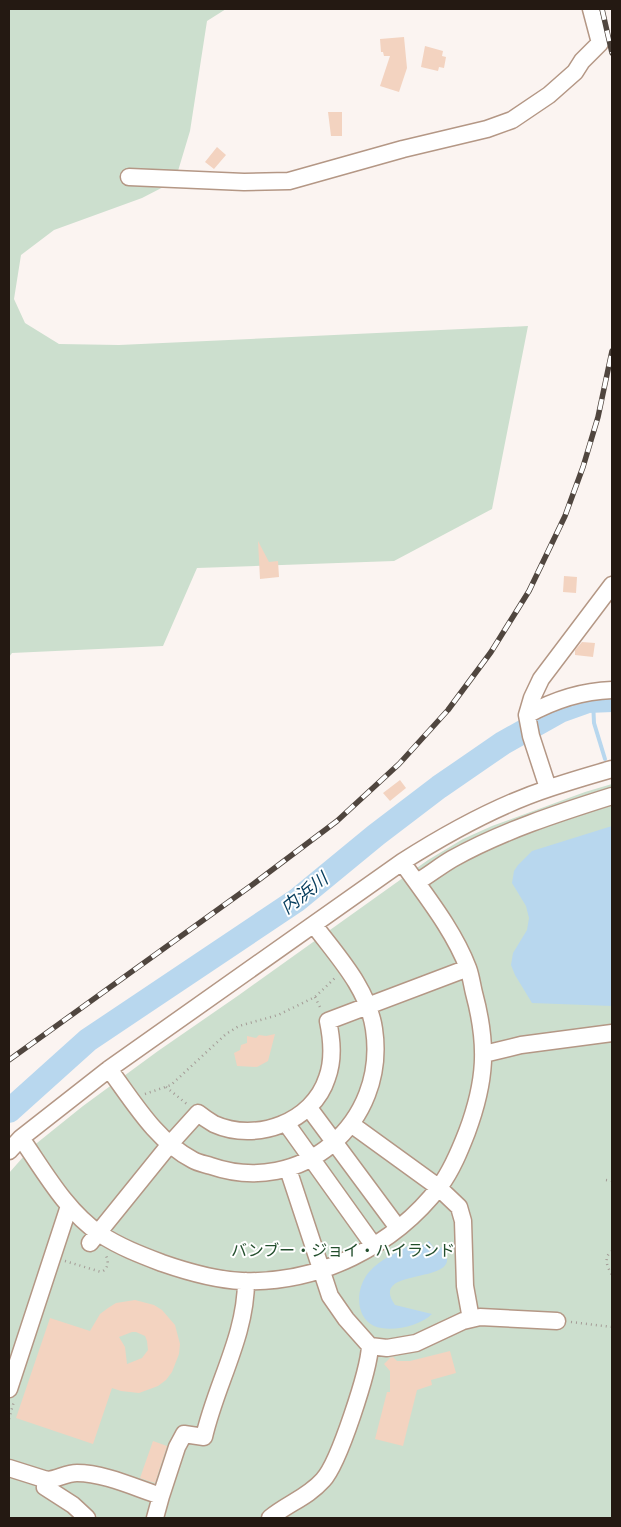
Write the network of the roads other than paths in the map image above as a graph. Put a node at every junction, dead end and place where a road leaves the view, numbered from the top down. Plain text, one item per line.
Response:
1 (591, 9) edge
2 (129, 177) dead end
3 (612, 585) edge
4 (612, 690) edge
5 (529, 725) junction
6 (612, 769) edge
7 (548, 788) junction
8 (612, 796) edge
9 (402, 862) junction
10 (421, 880) junction
11 (314, 925) junction
12 (468, 968) junction
13 (368, 1005) junction
14 (612, 1033) edge
15 (484, 1054) junction
16 (109, 1069) junction
17 (309, 1108) junction
18 (286, 1123) junction
19 (352, 1124) junction
20 (21, 1138) junction
21 (334, 1142) junction
22 (170, 1144) junction
23 (9, 1151) edge
24 (311, 1158) junction
25 (288, 1168) junction
26 (438, 1187) junction
27 (70, 1206) junction
28 (398, 1228) junction
29 (94, 1238) junction
30 (374, 1246) junction
31 (322, 1269) junction
32 (246, 1281) junction
33 (471, 1319) junction
34 (557, 1321) road end
35 (370, 1346) junction
36 (9, 1389) edge
37 (9, 1468) edge
38 (47, 1480) junction
39 (162, 1496) junction
40 (87, 1518) edge
41 (155, 1518) edge
42 (270, 1518) edge

1 - 2 street
3 - 5 street
4 - 5 street
5 - 7 street
6 - 7 street
7 - 9 street
8 - 10 street
9 - 10 street
9 - 11 street
10 - 12 street
11 - 13 street
11 - 16 street
12 - 13 street
12 - 15 street
13 - 17 street
13 - 19 street
14 - 15 street
15 - 26 street
16 - 20 street
16 - 22 street
17 - 18 street
17 - 21 street
18 - 22 street
18 - 24 street
19 - 21 street
19 - 26 street
20 - 23 street
20 - 27 street
21 - 24 street
21 - 28 street
22 - 25 street
22 - 29 street
24 - 25 street
24 - 30 street
25 - 31 street
26 - 28 street
26 - 33 street
27 - 29 street
27 - 36 street
28 - 30 street
29 - 32 street
30 - 31 street
31 - 32 street
31 - 35 street
32 - 39 street
33 - 34 street
33 - 35 street
35 - 42 street
37 - 38 street
38 - 39 street
38 - 40 street
39 - 41 street

